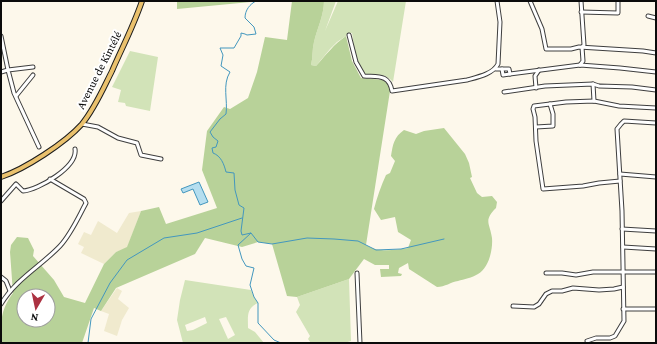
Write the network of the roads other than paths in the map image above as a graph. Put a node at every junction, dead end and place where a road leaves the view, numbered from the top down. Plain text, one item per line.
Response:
1 (142, 1) edge
2 (497, 1) edge
3 (530, 1) edge
4 (581, 1) edge
5 (618, 1) edge
6 (581, 12) junction
7 (648, 16) dead end
8 (656, 18) edge
9 (1, 36) edge
10 (349, 36) dead end
11 (584, 46) junction
12 (656, 53) edge
13 (580, 65) junction
14 (33, 67) dead end
15 (496, 68) junction
16 (8, 70) junction
17 (539, 70) junction
18 (1, 72) edge
19 (656, 72) edge
20 (33, 76) dead end
21 (593, 84) junction
22 (536, 88) junction
23 (656, 90) edge
24 (504, 92) dead end
25 (16, 96) junction
26 (594, 101) junction
27 (550, 104) junction
28 (656, 108) edge
29 (82, 124) junction
30 (656, 124) edge
31 (536, 127) junction
32 (39, 147) dead end
33 (75, 149) dead end
34 (162, 159) dead end
35 (620, 174) junction
36 (1, 177) edge
37 (656, 177) edge
38 (50, 179) junction
39 (620, 181) junction
40 (1, 201) edge
41 (622, 229) junction
42 (656, 231) edge
43 (623, 246) junction
44 (656, 249) edge
45 (623, 272) junction
46 (656, 272) edge
47 (357, 273) dead end
48 (546, 273) dead end
49 (1, 277) edge
50 (623, 287) junction
51 (10, 291) junction
52 (3, 298) edge
53 (1, 304) edge
54 (513, 306) dead end
55 (623, 309) junction
56 (656, 309) edge
57 (586, 340) dead end
58 (360, 343) edge

1 - 29 main road, Avenue de Kintélé
2 - 15 street
3 - 11 street
4 - 6 street
5 - 6 street
6 - 11 street
7 - 8 street
9 - 16 street
10 - 15 street
11 - 12 street
11 - 13 street
13 - 17 street
13 - 19 street
14 - 16 street
15 - 17 street
16 - 18 street
16 - 25 street
17 - 22 street
20 - 25 street
21 - 22 street
21 - 23 street
21 - 26 street
22 - 24 street
25 - 32 street
26 - 27 street
26 - 28 street
27 - 31 street
27 - 31 street
29 - 34 street
29 - 36 main road, Avenue de Kintélé
30 - 35 street
31 - 39 street
33 - 38 street
35 - 37 street
35 - 39 street
38 - 40 street
38 - 51 street
39 - 41 street
41 - 42 street
41 - 43 street
43 - 44 street
43 - 45 street
45 - 46 street
45 - 48 street
45 - 50 street
47 - 58 street
49 - 51 street
50 - 54 street
50 - 55 street
51 - 52 street
52 - 53 street
55 - 56 street
55 - 57 street

